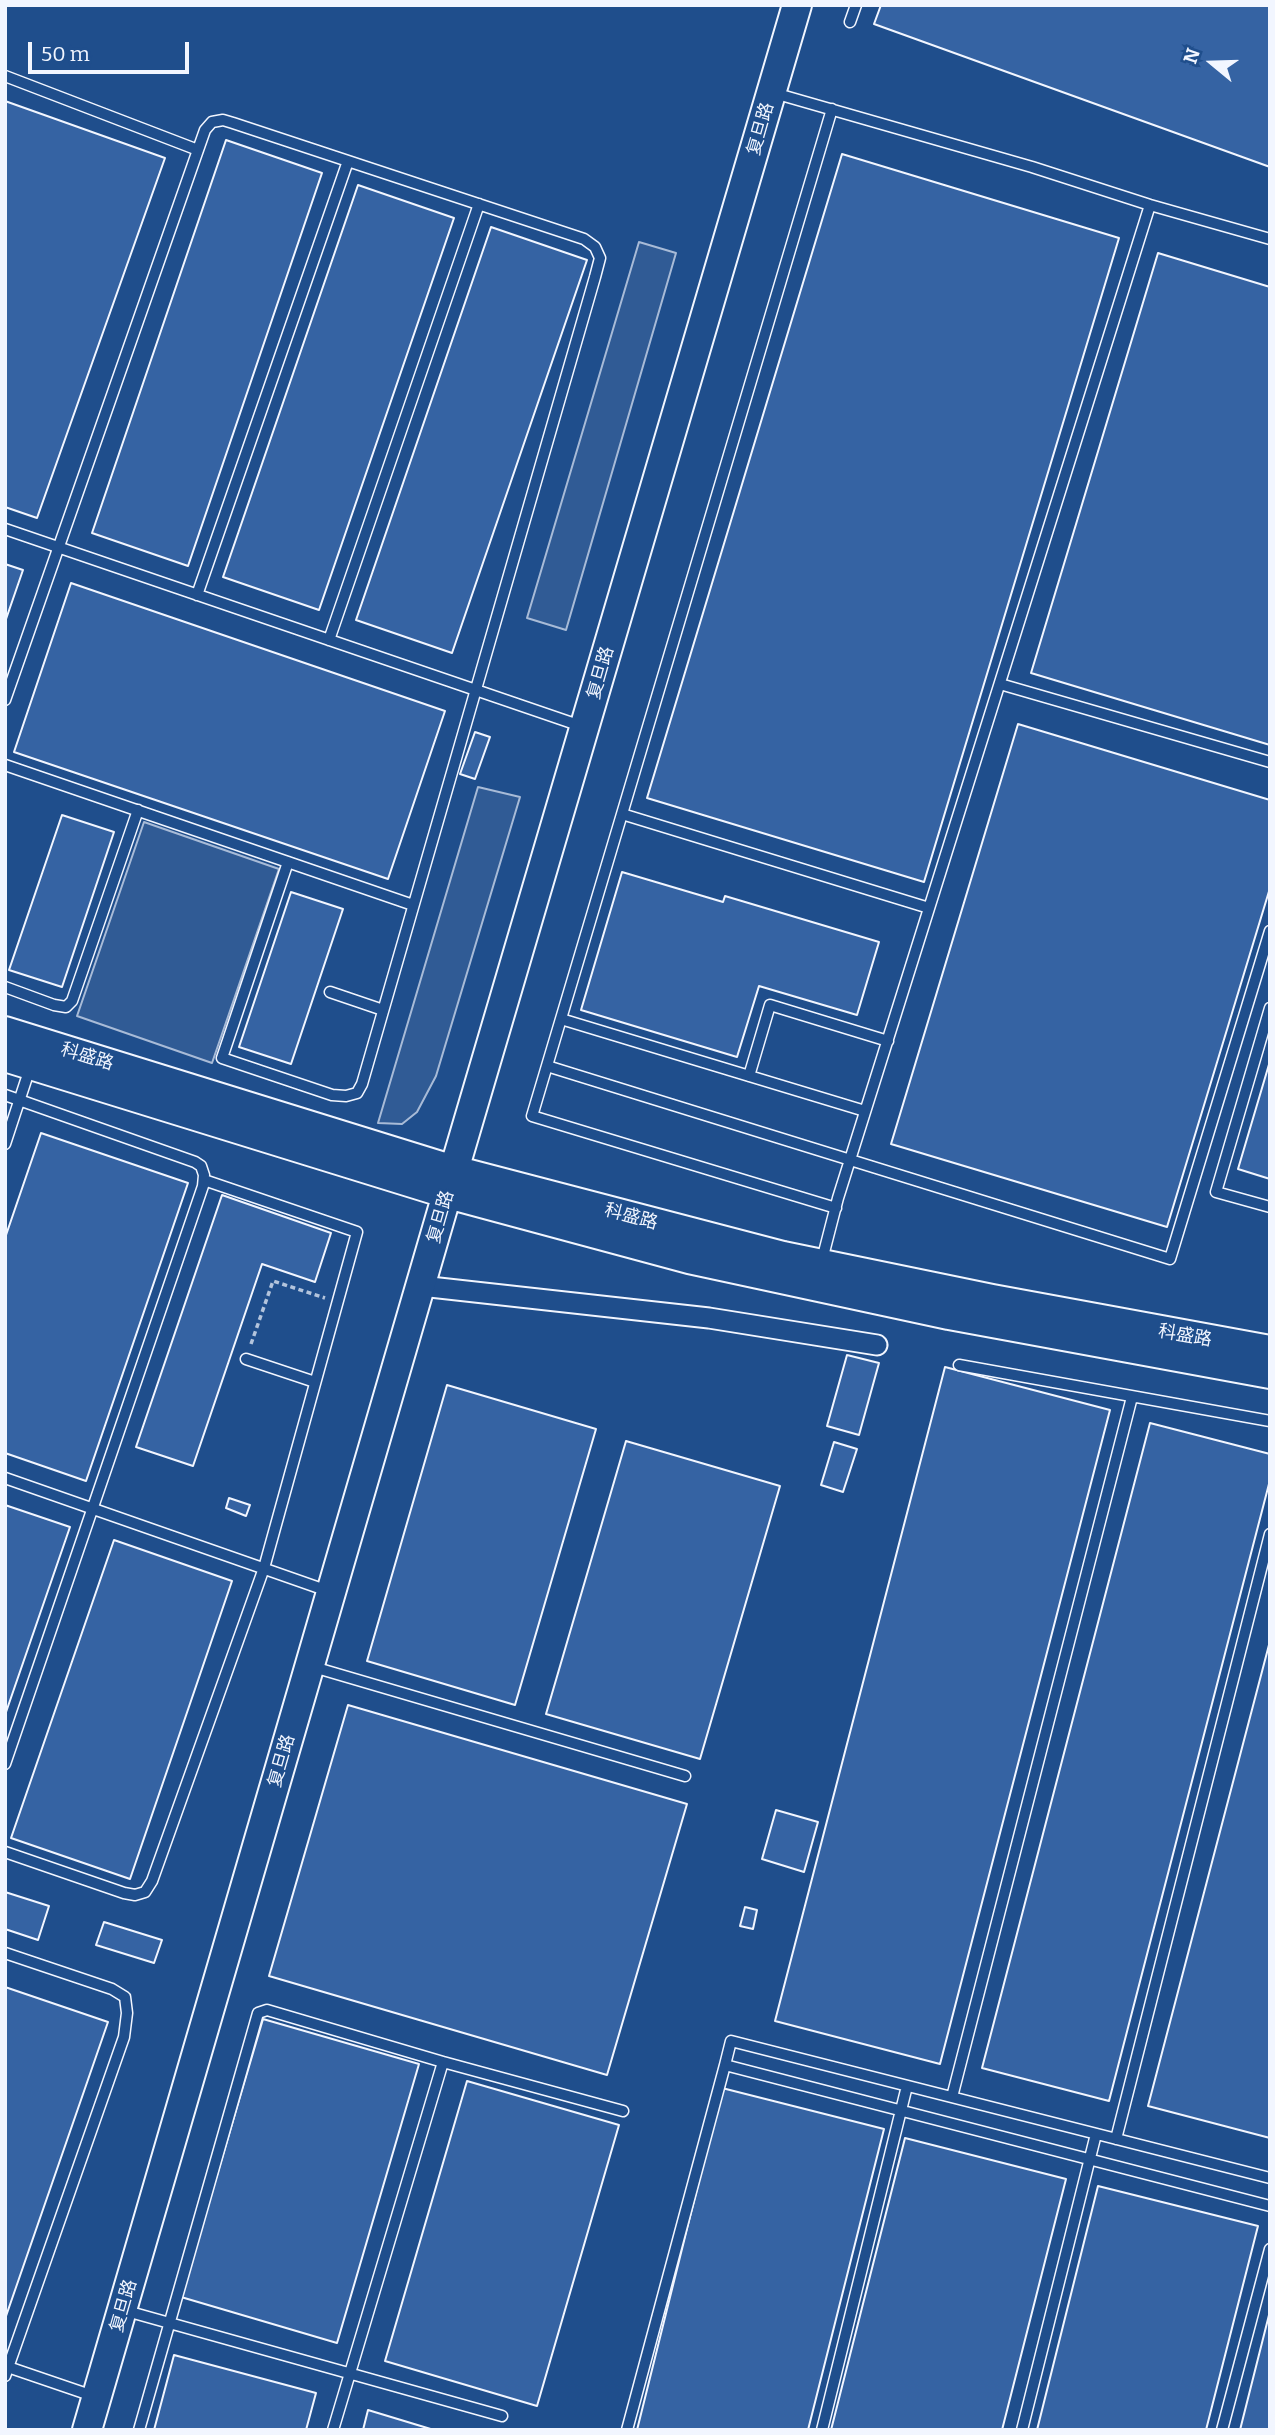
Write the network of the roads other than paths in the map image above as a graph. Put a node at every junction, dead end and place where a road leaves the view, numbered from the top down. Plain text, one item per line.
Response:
1 (797, 5) edge
2 (856, 5) edge
3 (850, 22) dead end
4 (5, 76) edge
5 (772, 92) junction
6 (832, 110) junction
7 (198, 150) junction
8 (348, 161) junction
9 (479, 204) junction
10 (1150, 205) junction
11 (1270, 239) edge
12 (5, 529) edge
13 (59, 548) junction
14 (197, 595) junction
15 (328, 640) junction
16 (1000, 684) junction
17 (474, 690) junction
18 (5, 700) edge
19 (585, 727) junction
20 (1270, 762) edge
21 (5, 765) edge
22 (138, 810) junction
23 (622, 814) junction
24 (288, 862) junction
25 (413, 905) junction
26 (929, 908) junction
27 (1270, 931) edge
28 (5, 987) edge
29 (330, 992) dead end
30 (1270, 1007) edge
31 (383, 1010) junction
32 (561, 1019) junction
33 (5, 1031) edge
34 (888, 1041) junction
35 (25, 1055) edge
36 (547, 1066) junction
37 (749, 1076) junction
38 (5, 1096) edge
39 (19, 1100) junction
40 (865, 1111) junction
41 (5, 1144) edge
42 (850, 1161) junction
43 (204, 1180) junction
44 (451, 1182) junction
45 (1270, 1207) edge
46 (836, 1208) junction
47 (818, 1276) junction
48 (421, 1286) junction
49 (877, 1345) dead end
50 (1270, 1350) edge
51 (246, 1359) road end
52 (959, 1365) dead end
53 (1270, 1374) edge
54 (316, 1382) junction
55 (1132, 1397) junction
56 (1270, 1421) edge
57 (5, 1478) edge
58 (92, 1507) junction
59 (1270, 1534) edge
60 (264, 1568) junction
61 (331, 1593) junction
62 (310, 1666) junction
63 (5, 1764) edge
64 (685, 1776) dead end
65 (5, 1852) edge
66 (5, 1953) edge
67 (443, 2062) junction
68 (725, 2065) junction
69 (907, 2086) junction
70 (952, 2097) junction
71 (901, 2110) junction
72 (623, 2111) dead end
73 (1096, 2134) junction
74 (1116, 2139) junction
75 (1090, 2159) junction
76 (1270, 2178) edge
77 (1270, 2206) edge
78 (1270, 2249) edge
79 (122, 2310) junction
80 (169, 2323) junction
81 (6, 2370) edge
82 (350, 2373) junction
83 (97, 2397) junction
84 (502, 2416) dead end
85 (87, 2430) edge
86 (139, 2430) edge
87 (333, 2430) edge
88 (627, 2430) edge
89 (822, 2430) edge
90 (1022, 2430) edge
91 (1222, 2430) edge

1 - 5 street, 复旦路
2 - 3 lane
4 - 7 lane
5 - 6 lane
5 - 19 street, 复旦路
6 - 10 lane
6 - 23 lane
7 - 8 lane
7 - 13 lane
8 - 9 lane
8 - 14 lane
9 - 15 lane
9 - 17 lane
10 - 11 lane
10 - 16 lane
12 - 13 lane
13 - 14 lane
13 - 18 lane
14 - 15 lane
15 - 17 lane
16 - 20 lane
16 - 26 lane
17 - 19 lane
17 - 25 lane
19 - 44 street, 复旦路
21 - 22 lane
22 - 24 lane
22 - 28 lane
23 - 26 lane
23 - 32 lane
24 - 25 lane
24 - 31 lane
25 - 31 lane
26 - 34 lane
27 - 42 lane
29 - 31 lane
30 - 45 lane
32 - 36 lane
32 - 37 lane
33 - 35 street, 科盛路
34 - 37 lane
34 - 40 lane
35 - 39 lane
35 - 44 street, 科盛路
36 - 42 lane
36 - 46 lane
37 - 40 lane
38 - 39 lane
39 - 41 lane
39 - 43 lane
40 - 42 lane
42 - 46 lane
43 - 54 lane
43 - 58 lane
44 - 47 street, 科盛路
44 - 48 street, 复旦路
46 - 47 lane
47 - 50 street, 科盛路
47 - 53 street, 科盛路
48 - 49 street
48 - 61 street, 复旦路
51 - 54 lane
52 - 55 lane
54 - 60 lane
55 - 56 lane
55 - 70 lane
57 - 58 lane
58 - 60 lane
58 - 63 lane
59 - 74 lane
60 - 61 lane
60 - 65 lane
61 - 62 street, 复旦路
62 - 64 lane
62 - 79 street, 复旦路
66 - 81 lane
67 - 72 lane
67 - 80 lane
67 - 82 lane
68 - 69 lane
68 - 71 lane
68 - 88 lane
69 - 70 lane
69 - 71 lane
70 - 73 lane
71 - 75 lane
71 - 89 lane
73 - 74 lane
73 - 75 lane
74 - 76 lane
75 - 77 lane
75 - 90 lane
78 - 91 lane
79 - 80 lane
79 - 83 street, 复旦路
80 - 82 lane
80 - 86 lane
81 - 83 lane
82 - 84 lane
82 - 87 lane
83 - 85 street, 复旦路

